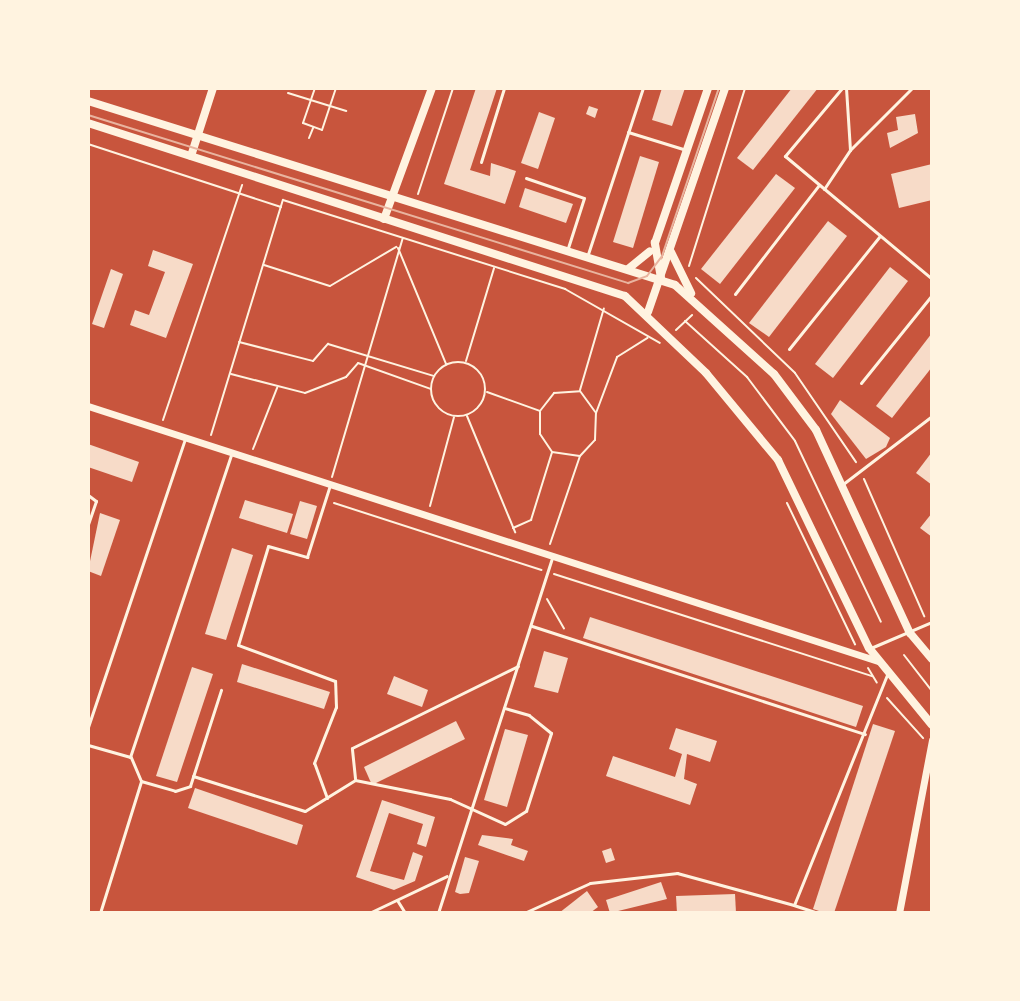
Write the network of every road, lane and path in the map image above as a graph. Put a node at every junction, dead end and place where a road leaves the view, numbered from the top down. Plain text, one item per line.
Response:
1 (213, 88) edge
2 (315, 88) edge
3 (336, 88) edge
4 (432, 88) edge
5 (453, 88) edge
6 (504, 88) edge
7 (643, 88) edge
8 (708, 88) edge
9 (725, 88) edge
10 (745, 88) edge
11 (844, 88) edge
12 (896, 88) edge
13 (912, 88) edge
14 (288, 93) dead end
15 (903, 93) junction
16 (311, 100) junction
17 (88, 101) edge
18 (330, 106) junction
19 (346, 111) dead end
20 (88, 123) edge
21 (313, 127) junction
22 (628, 132) junction
23 (197, 137) junction
24 (309, 138) dead end
25 (88, 144) edge
26 (850, 150) junction
27 (687, 151) junction
28 (191, 156) junction
29 (481, 162) dead end
30 (526, 178) dead end
31 (243, 181) dead end
32 (819, 185) junction
33 (287, 188) junction
34 (824, 189) junction
35 (240, 192) junction
36 (283, 200) junction
37 (396, 202) junction
38 (281, 207) junction
39 (414, 208) junction
40 (384, 219) junction
41 (880, 236) junction
42 (655, 243) junction
43 (397, 247) junction
44 (671, 248) junction
45 (566, 255) junction
46 (586, 261) junction
47 (263, 265) junction
48 (494, 266) junction
49 (624, 270) junction
50 (661, 279) junction
51 (932, 279) edge
52 (712, 294) junction
53 (735, 294) dead end
54 (932, 295) edge
55 (700, 304) junction
56 (604, 308) junction
57 (648, 312) junction
58 (685, 321) junction
59 (670, 335) junction
60 (650, 337) junction
61 (239, 342) junction
62 (661, 344) junction
63 (789, 349) dead end
64 (668, 350) dead end
65 (368, 355) junction
66 (466, 363) junction
67 (446, 364) junction
68 (365, 366) junction
69 (230, 374) junction
70 (434, 376) junction
71 (861, 383) dead end
72 (278, 387) junction
73 (431, 389) junction
74 (485, 391) junction
75 (580, 391) junction
76 (88, 406) edge
77 (540, 411) junction
78 (596, 413) junction
79 (467, 415) junction
80 (454, 416) junction
81 (932, 416) edge
82 (153, 429) junction
83 (185, 439) junction
84 (208, 445) junction
85 (552, 452) junction
86 (232, 453) junction
87 (580, 456) junction
88 (247, 458) junction
89 (860, 471) junction
90 (330, 485) junction
91 (841, 486) junction
92 (88, 495) edge
93 (784, 496) dead end
94 (325, 500) junction
95 (430, 506) dead end
96 (88, 524) edge
97 (513, 528) junction
98 (538, 545) dead end
99 (522, 551) junction
100 (551, 560) junction
101 (523, 563) junction
102 (548, 572) junction
103 (542, 591) junction
104 (881, 622) dead end
105 (931, 623) edge
106 (532, 626) junction
107 (910, 633) junction
108 (571, 638) junction
109 (869, 648) junction
110 (861, 655) junction
111 (904, 655) dead end
112 (932, 659) edge
113 (878, 661) junction
114 (518, 666) junction
115 (887, 673) junction
116 (873, 677) junction
117 (221, 690) dead end
118 (881, 690) junction
119 (932, 691) edge
120 (504, 708) junction
121 (932, 725) edge
122 (88, 727) edge
123 (865, 734) junction
124 (931, 743) edge
125 (88, 745) edge
126 (130, 757) junction
127 (193, 776) junction
128 (355, 780) junction
129 (141, 781) junction
130 (327, 798) junction
131 (471, 809) junction
132 (447, 876) junction
133 (397, 900) junction
134 (794, 905) junction
135 (100, 913) edge
136 (369, 913) edge
137 (405, 913) edge
138 (438, 913) edge
139 (524, 913) edge
140 (818, 913) edge
141 (899, 913) edge

1 - 23 street
2 - 16 path
3 - 18 path
4 - 37 street
5 - 39 path
6 - 29 lane
7 - 22 lane
8 - 27 street
9 - 44 street
10 - 52 path
11 - 26 lane
11 - 32 lane
12 - 15 lane
13 - 15 lane
14 - 16 path
15 - 26 lane
16 - 18 path
16 - 21 path
17 - 23 street
18 - 19 path
18 - 21 path
20 - 28 street
21 - 24 path
22 - 27 lane
22 - 46 lane
23 - 28 street
23 - 37 street
25 - 35 path
26 - 34 lane
27 - 42 street
28 - 33 street
30 - 45 lane
31 - 35 path
32 - 34 lane
32 - 53 lane
33 - 36 path
33 - 40 street
34 - 41 lane
35 - 38 path
35 - 82 path
36 - 38 path
36 - 48 path
37 - 39 street
37 - 40 street
38 - 47 path
39 - 45 street
40 - 57 street
41 - 51 lane
41 - 63 lane
42 - 49 street
42 - 50 street
43 - 47 path
43 - 65 path
43 - 67 path
44 - 50 street
44 - 55 street
45 - 46 street
46 - 49 street
47 - 61 path
48 - 56 path
48 - 66 path
49 - 50 street
50 - 55 street
50 - 57 street
52 - 55 path
52 - 89 path
54 - 71 lane
55 - 58 path
55 - 91 street
56 - 60 path
56 - 75 path
57 - 59 street
58 - 59 path
58 - 104 path
59 - 62 path
59 - 109 street
60 - 62 path
60 - 78 path
61 - 65 path
61 - 69 path
62 - 64 path
65 - 68 path
65 - 70 path
66 - 67 path
66 - 74 path
67 - 70 path
68 - 72 path
68 - 73 path
68 - 90 path
69 - 72 path
69 - 84 path
70 - 73 path
72 - 88 path
73 - 80 path
74 - 77 path
74 - 79 path
75 - 77 path
75 - 78 path
76 - 82 street
77 - 85 path
78 - 87 path
79 - 80 path
79 - 97 path
80 - 95 path
81 - 89 lane
82 - 83 street
83 - 84 street
83 - 122 lane
84 - 86 street
85 - 87 path
85 - 97 path
86 - 88 street
86 - 126 lane
87 - 98 path
88 - 90 street
89 - 91 lane
89 - 105 path
90 - 94 lane
90 - 99 street
91 - 107 street
92 - 96 lane
93 - 110 path
94 - 101 path
94 - 130 lane
97 - 99 path
99 - 100 street
99 - 101 path
100 - 102 lane
100 - 110 street
101 - 102 path
102 - 103 lane
102 - 116 path
103 - 106 lane
103 - 108 path
105 - 107 lane
106 - 108 lane
106 - 114 lane
107 - 109 lane
107 - 112 street
108 - 123 lane
109 - 113 street
110 - 113 street
110 - 116 path
111 - 119 path
113 - 115 street
114 - 120 lane
114 - 128 lane
115 - 118 lane
115 - 121 street
116 - 118 path
117 - 127 lane
118 - 123 lane
118 - 124 path
120 - 131 lane
120 - 131 lane
123 - 134 lane
124 - 141 street
125 - 126 lane
126 - 129 lane
127 - 129 lane
127 - 130 lane
128 - 130 lane
128 - 131 lane
129 - 135 lane
131 - 132 lane
132 - 133 lane
132 - 138 lane
133 - 136 lane
133 - 137 lane
134 - 139 lane
134 - 140 lane

